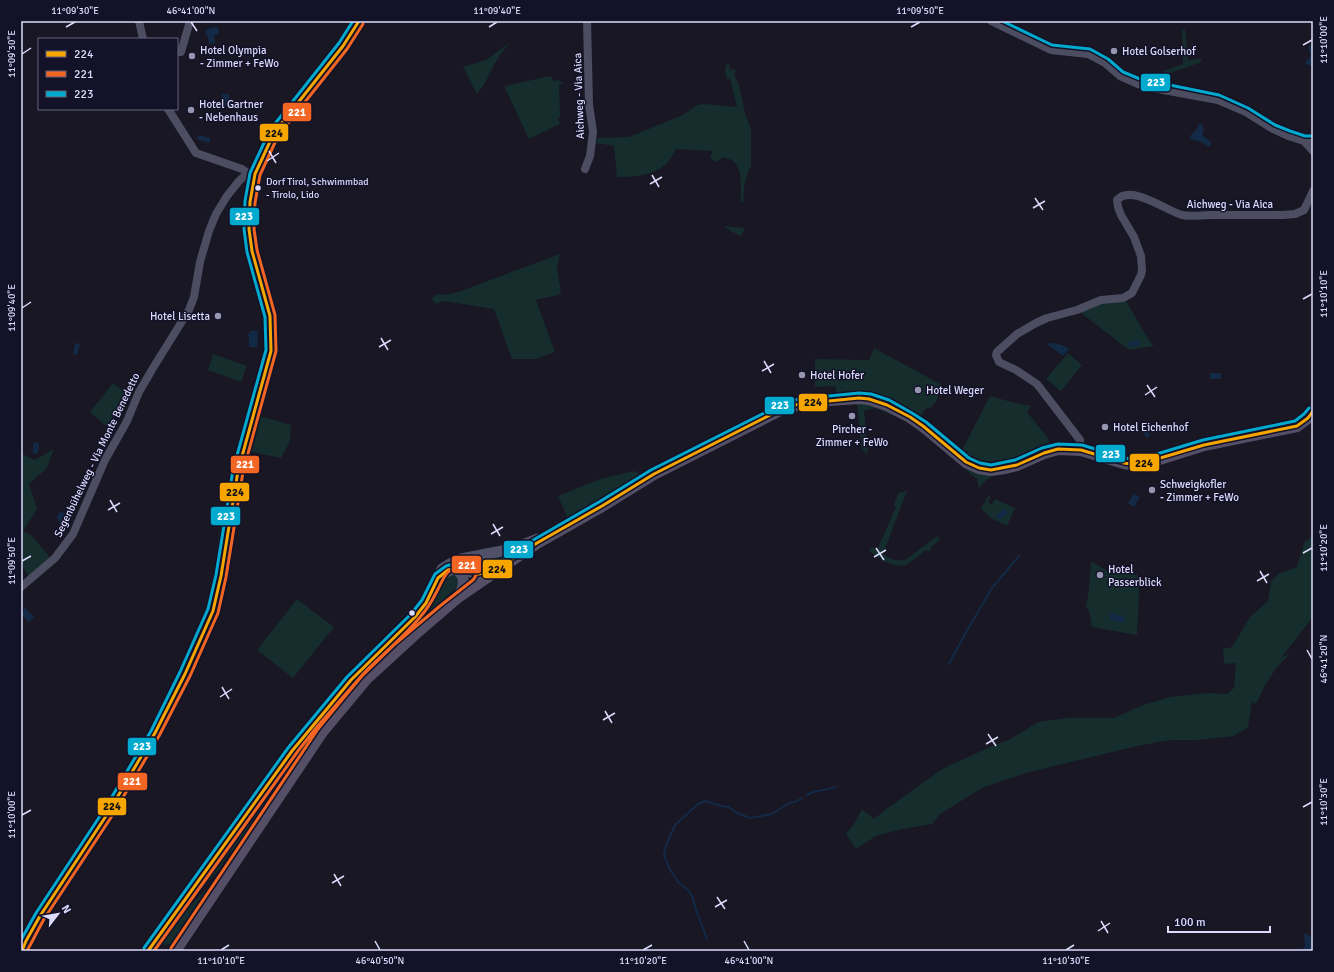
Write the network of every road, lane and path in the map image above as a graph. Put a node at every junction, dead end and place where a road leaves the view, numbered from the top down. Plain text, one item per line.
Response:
1 (139, 21) edge
2 (190, 21) edge
3 (359, 21) edge
4 (587, 21) edge
5 (991, 21) edge
6 (143, 38) edge
7 (178, 52) edge
8 (169, 110) edge
9 (1304, 141) junction
10 (1313, 141) edge
11 (1313, 151) edge
12 (585, 170) dead end
13 (251, 174) junction
14 (1313, 191) edge
15 (1313, 411) edge
16 (1081, 450) junction
17 (568, 526) junction
18 (461, 559) junction
19 (453, 569) junction
20 (484, 577) junction
21 (438, 578) junction
22 (21, 587) edge
23 (458, 597) junction
24 (22, 951) edge
25 (148, 951) edge
26 (175, 951) edge

1 - 6 street
2 - 7 street
3 - 13 street
4 - 12 street, Aichweg - Via Aica
5 - 9 street
8 - 13 street
9 - 10 street
9 - 11 street
13 - 22 street, Segenbühelweg - Via Monte Benedetto
13 - 24 street
14 - 16 street, Aichweg - Via Aica
15 - 16 main road
16 - 17 main road
17 - 18 street
17 - 20 main road
18 - 20 street
18 - 21 street
19 - 20 street
19 - 21 street
19 - 23 street
20 - 23 main road
21 - 25 street
23 - 26 main road

